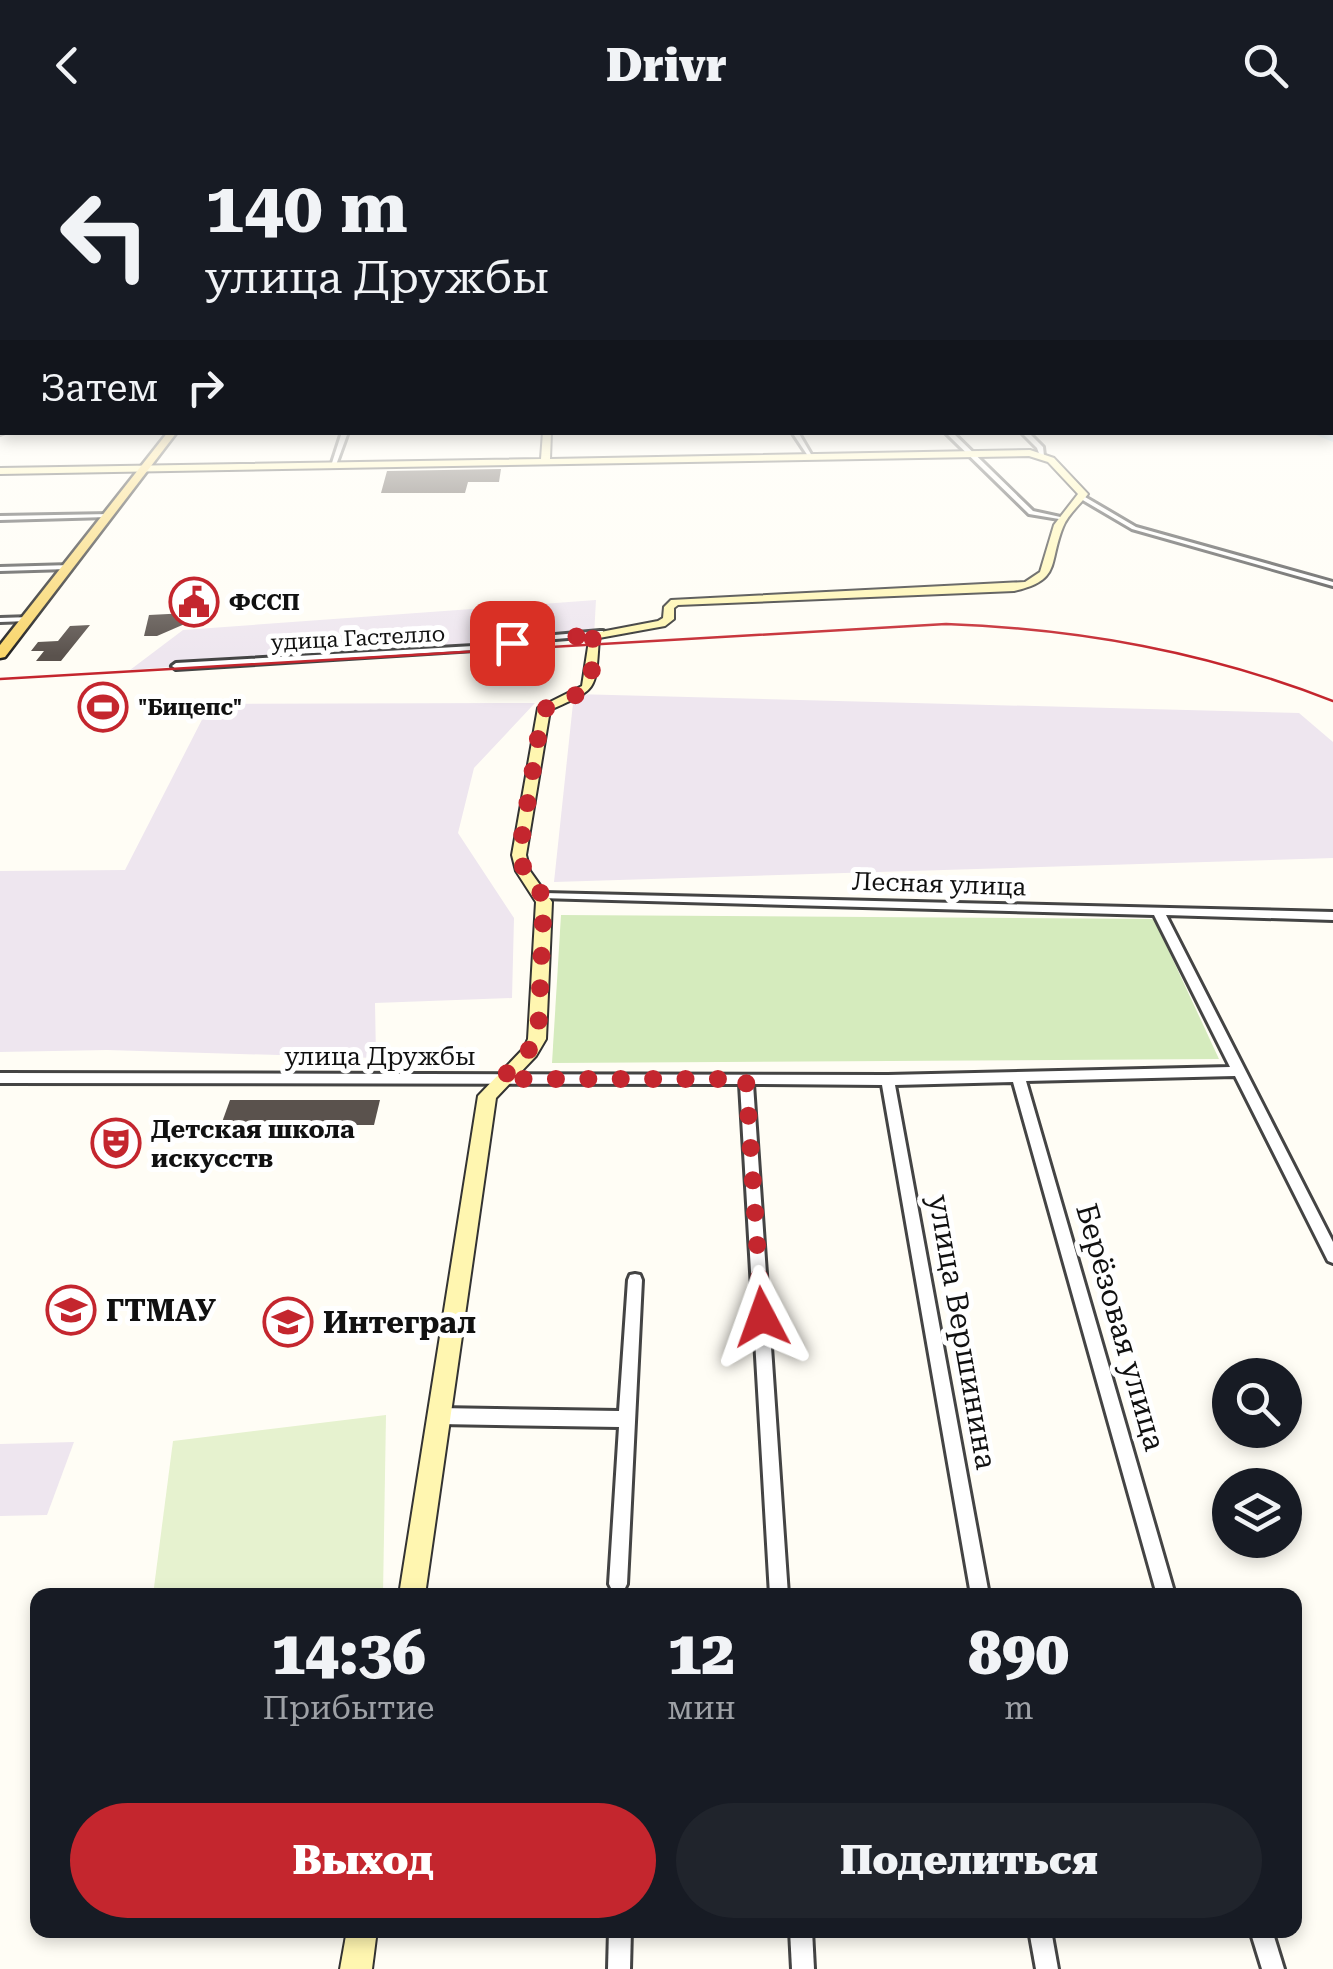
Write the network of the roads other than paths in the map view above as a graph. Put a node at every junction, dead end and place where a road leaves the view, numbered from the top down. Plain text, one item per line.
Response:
1 (133, 484) edge
2 (1000, 484) edge
3 (1069, 484) edge
4 (1083, 498) junction
5 (108, 515) junction
6 (0, 518) edge
7 (1063, 518) junction
8 (68, 567) junction
9 (0, 569) edge
10 (1333, 584) edge
11 (28, 619) junction
12 (0, 620) edge
13 (595, 639) junction
14 (0, 654) edge
15 (176, 666) dead end
16 (544, 896) junction
17 (1159, 913) junction
18 (1333, 916) edge
19 (1240, 1070) junction
20 (1018, 1076) junction
21 (0, 1078) edge
22 (500, 1079) junction
23 (746, 1079) junction
24 (888, 1080) junction
25 (1333, 1258) edge
26 (635, 1280) dead end
27 (439, 1416) junction
28 (626, 1420) junction
29 (618, 1584) dead end
30 (413, 1588) edge
31 (779, 1588) edge
32 (979, 1588) edge
33 (1164, 1588) edge
34 (361, 1938) edge
35 (620, 1938) edge
36 (801, 1938) edge
37 (1041, 1938) edge
38 (1264, 1938) edge
39 (356, 1969) edge
40 (619, 1969) edge
41 (803, 1969) edge
42 (1047, 1969) edge
43 (1272, 1969) edge

1 - 5 main road
2 - 7 street
3 - 4 street
4 - 7 street
4 - 10 street
5 - 6 street
5 - 8 main road
7 - 13 street
8 - 9 street
8 - 11 main road
11 - 12 street
11 - 14 main road
13 - 15 street, удица Гастелло
13 - 16 street
16 - 17 street, Лесная улица
16 - 22 street
17 - 18 street, Лесная улица
17 - 19 street
19 - 20 street, улица Дружбы
19 - 25 street
20 - 24 street, улица Дружбы
20 - 33 street, Берёзовая улица
21 - 22 street, улица Дружбы
22 - 23 street, улица Дружбы
22 - 27 street
23 - 24 street, улица Дружбы
23 - 31 street
24 - 32 street, улица Вершинина
26 - 28 street
27 - 28 street
27 - 30 street
28 - 29 street
34 - 39 street
35 - 40 street
36 - 41 street
37 - 42 street
38 - 43 street

